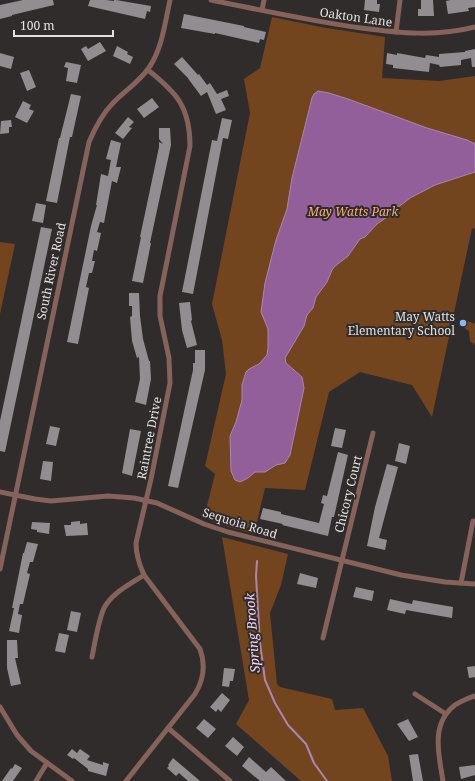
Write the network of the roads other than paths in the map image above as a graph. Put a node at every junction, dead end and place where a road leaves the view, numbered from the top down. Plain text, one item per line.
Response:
1 (170, 0) edge
2 (211, 0) edge
3 (264, 0) edge
4 (400, 0) edge
5 (262, 10) junction
6 (475, 27) edge
7 (396, 32) junction
8 (148, 70) junction
9 (373, 433) dead end
10 (0, 492) edge
11 (15, 496) junction
12 (146, 501) junction
13 (473, 521) dead end
14 (342, 561) junction
15 (0, 569) edge
16 (144, 575) junction
17 (461, 583) junction
18 (475, 584) edge
19 (323, 638) dead end
20 (92, 657) dead end
21 (415, 694) dead end
22 (475, 696) edge
23 (0, 708) edge
24 (446, 714) junction
25 (168, 728) junction
26 (47, 763) junction
27 (36, 781) edge
28 (72, 781) edge
29 (126, 781) edge
30 (230, 781) edge
31 (443, 781) edge

1 - 8 street, South River Road
2 - 5 street, Oakton Lane
3 - 5 street
4 - 7 street
5 - 7 street, Oakton Lane
6 - 7 street, Oakton Lane
8 - 11 street, South River Road
8 - 12 street, Raintree Drive
9 - 14 street, Chicory Court
10 - 11 street, Sequoia Road
11 - 12 street, Sequoia Road
11 - 15 street, South River Road
12 - 14 street, Sequoia Road
12 - 16 street, Raintree Drive
13 - 17 street
14 - 17 street, Sequoia Road
14 - 19 street, Chicory Court
16 - 20 street
16 - 25 street, Raintree Drive
17 - 18 street, Sequoia Road
21 - 24 street
22 - 24 street
23 - 26 street
24 - 31 street
25 - 29 street, Raintree Drive
25 - 30 street
26 - 27 street
26 - 28 street

